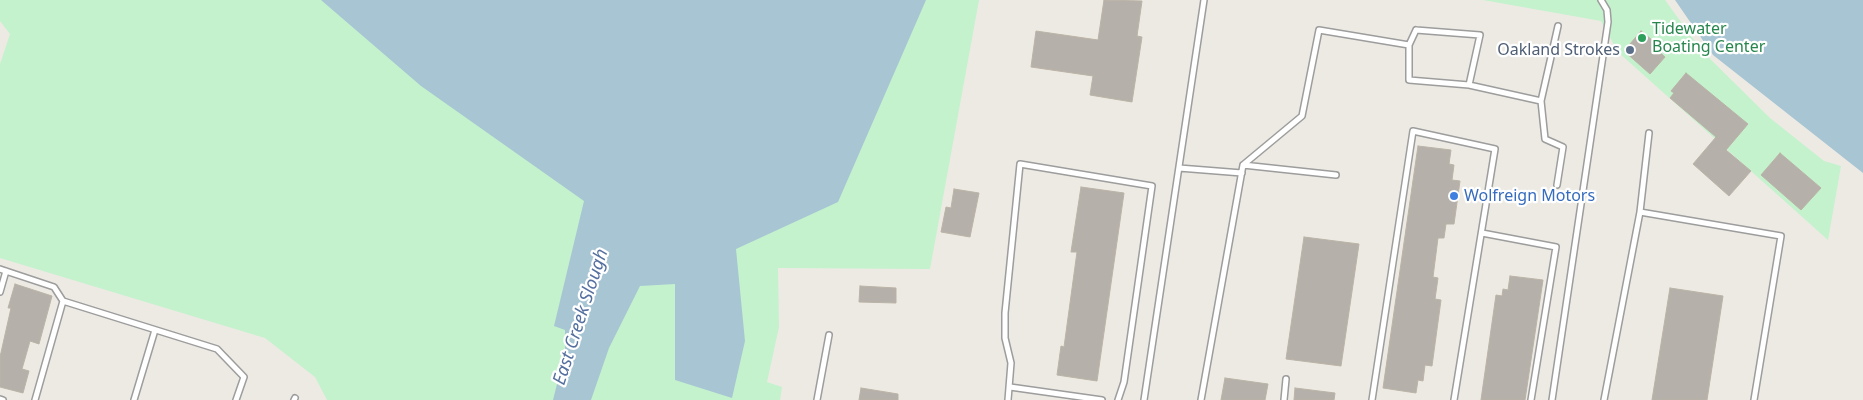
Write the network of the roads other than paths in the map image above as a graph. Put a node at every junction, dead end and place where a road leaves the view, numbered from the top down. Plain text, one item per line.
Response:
1 (1204, 0) edge
2 (1602, 0) edge
3 (1558, 26) dead end
4 (1409, 45) junction
5 (1469, 85) junction
6 (1542, 102) junction
7 (1649, 133) dead end
8 (1243, 165) junction
9 (1179, 168) junction
10 (1242, 174) junction
11 (1336, 175) dead end
12 (1556, 185) dead end
13 (1640, 212) junction
14 (1482, 233) junction
15 (0, 269) edge
16 (6, 271) junction
17 (0, 292) edge
18 (63, 301) junction
19 (155, 330) junction
20 (829, 336) dead end
21 (1286, 378) dead end
22 (1010, 387) junction
23 (35, 400) edge
24 (134, 400) edge
25 (236, 400) edge
26 (817, 400) edge
27 (1008, 400) edge
28 (1102, 400) edge
29 (1118, 400) edge
30 (1144, 400) edge
31 (1201, 400) edge
32 (1284, 400) edge
33 (1372, 400) edge
34 (1454, 400) edge
35 (1531, 400) edge
36 (1552, 400) edge
37 (1604, 400) edge
38 (1754, 400) edge

1 - 9 lane
2 - 36 lane
3 - 6 lane
4 - 5 lane
4 - 5 lane
4 - 8 lane
5 - 6 lane
6 - 12 lane
7 - 13 lane
8 - 10 lane
8 - 11 lane
9 - 10 lane
9 - 30 lane
10 - 31 lane
13 - 37 lane
13 - 38 lane
14 - 33 lane
14 - 34 lane
14 - 35 lane
15 - 16 lane
16 - 17 lane
16 - 18 lane
18 - 19 lane
18 - 23 lane
19 - 24 lane
19 - 25 lane
20 - 26 lane
21 - 32 lane
22 - 27 lane
22 - 28 lane
22 - 29 lane

